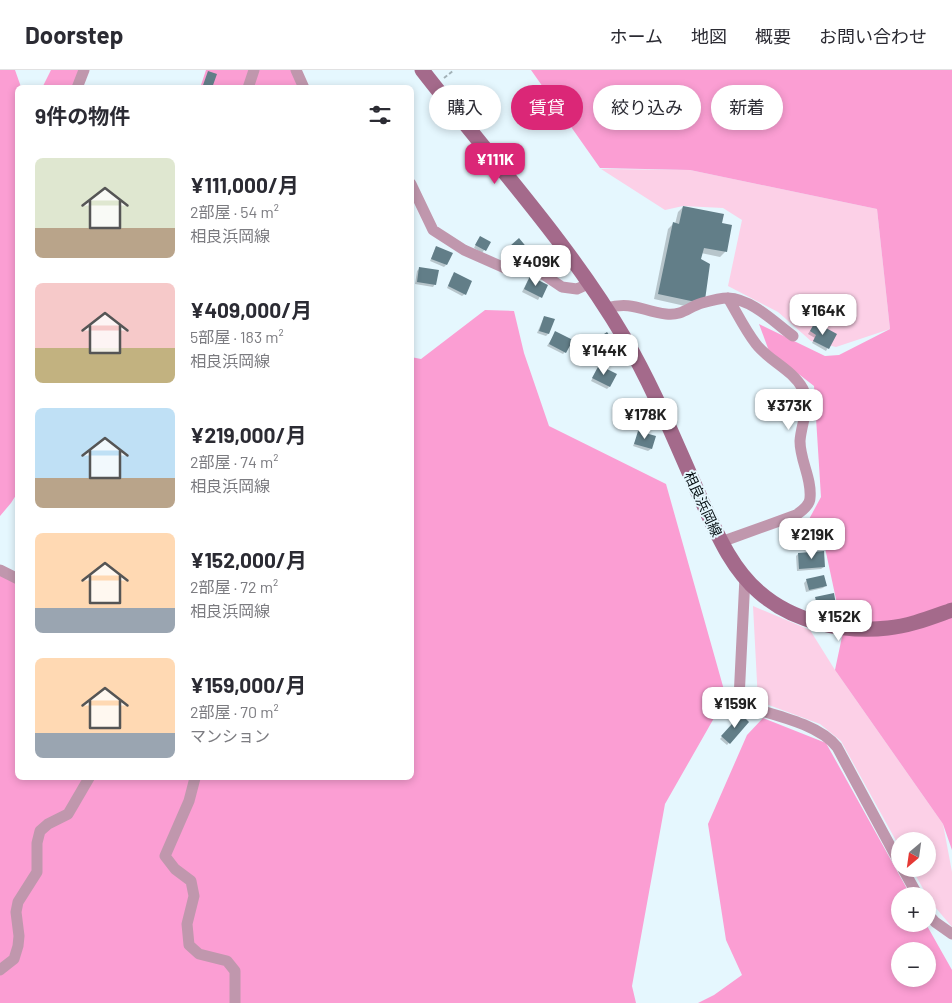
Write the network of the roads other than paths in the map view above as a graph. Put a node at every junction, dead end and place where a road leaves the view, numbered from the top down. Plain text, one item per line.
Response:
1 (84, 70) edge
2 (254, 70) edge
3 (296, 70) edge
4 (422, 70) edge
5 (78, 85) edge
6 (249, 85) edge
7 (303, 85) edge
8 (414, 190) edge
9 (590, 284) junction
10 (728, 298) junction
11 (606, 308) junction
12 (793, 336) dead end
13 (721, 542) junction
14 (0, 570) edge
15 (745, 577) junction
16 (15, 578) edge
17 (952, 610) edge
18 (88, 780) edge
19 (194, 780) edge
20 (891, 847) edge
21 (936, 923) edge
22 (952, 934) edge
23 (0, 970) edge
24 (235, 1003) edge

1 - 5 street
2 - 6 street
3 - 7 street
4 - 9 main road, 相良浜岡線
8 - 9 street
9 - 11 main road, 相良浜岡線
10 - 11 street
10 - 12 street
10 - 13 street
11 - 13 main road, 相良浜岡線
13 - 15 main road, 相良浜岡線
14 - 16 street
15 - 17 main road, 相良浜岡線
15 - 20 street
18 - 23 street
19 - 24 street
21 - 22 street

